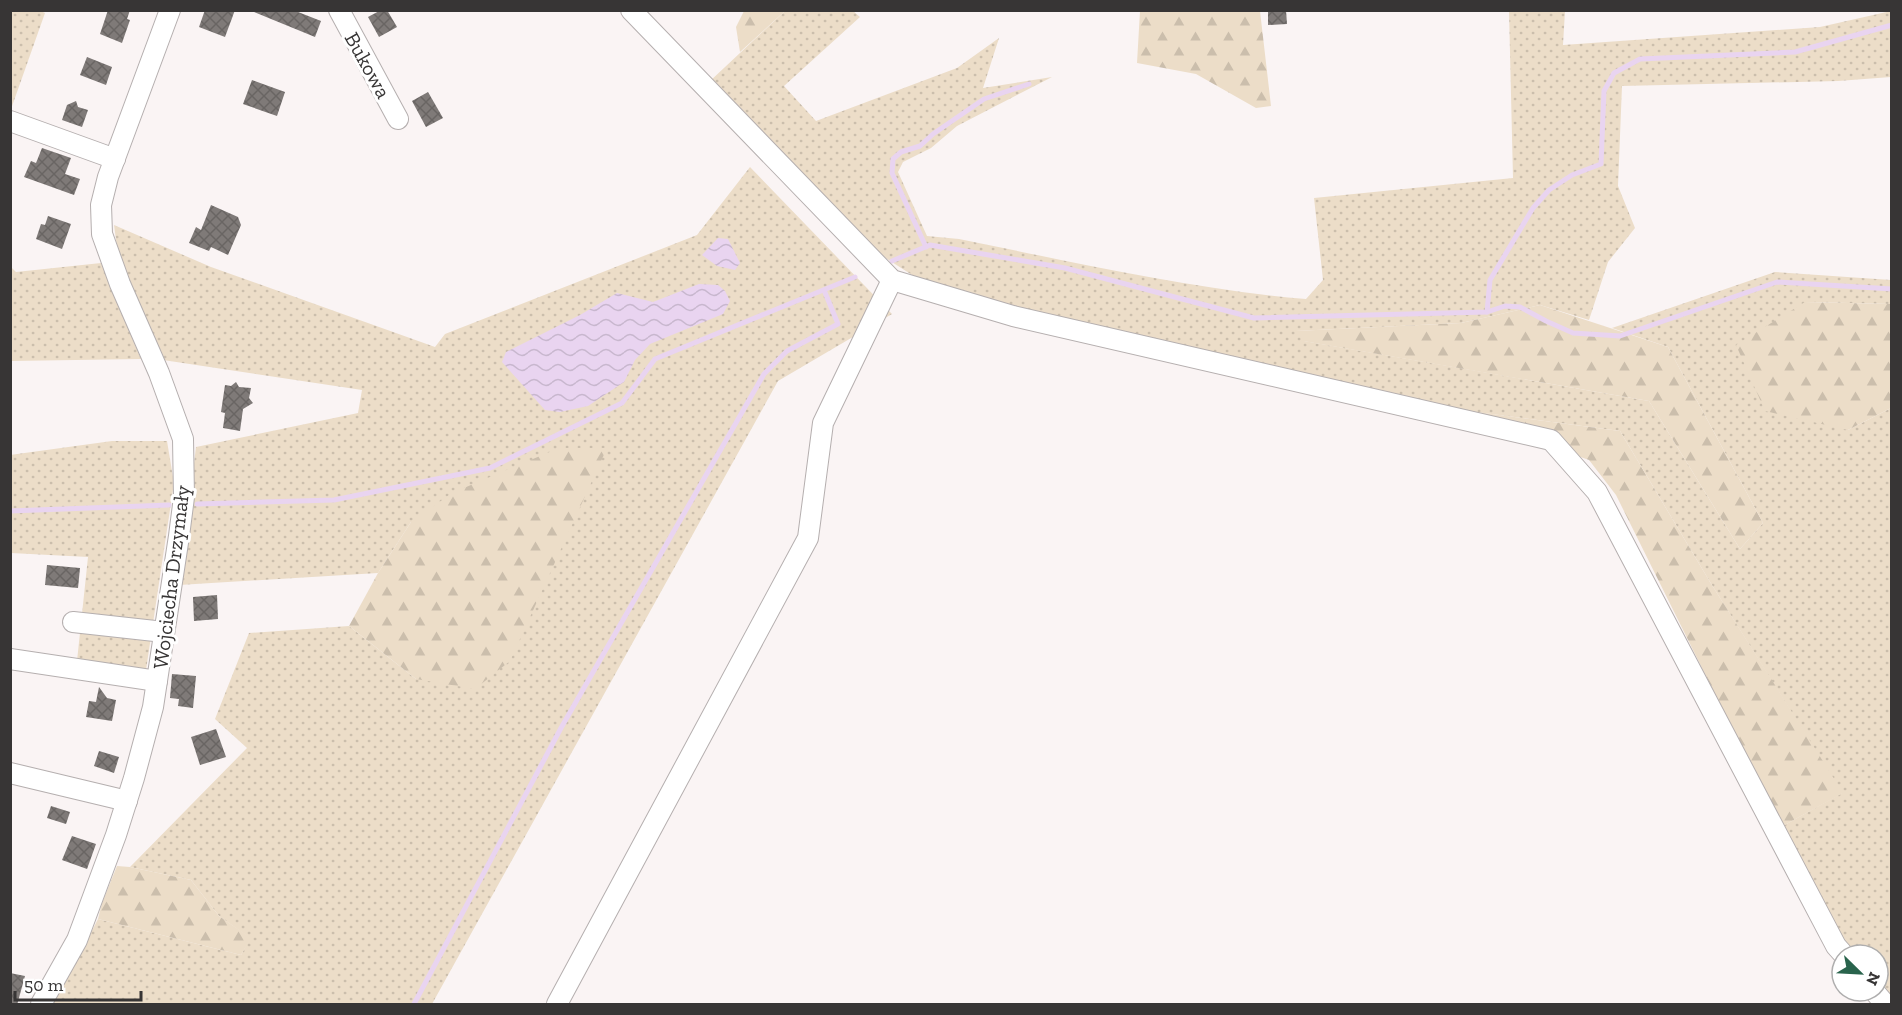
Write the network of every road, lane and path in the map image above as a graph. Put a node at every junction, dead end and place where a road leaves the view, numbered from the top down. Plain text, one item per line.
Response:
1 (170, 10) edge
2 (339, 10) edge
3 (631, 10) edge
4 (398, 119) dead end
5 (10, 121) edge
6 (115, 159) junction
7 (892, 280) junction
8 (73, 622) dead end
9 (164, 632) junction
10 (10, 659) edge
11 (157, 681) junction
12 (10, 772) edge
13 (127, 801) junction
14 (1834, 943) edge
15 (41, 1005) edge
16 (557, 1005) edge

1 - 6 street, Wojciecha Drzymały
2 - 4 street, Bukowa
3 - 7 street
5 - 6 street
6 - 9 street, Wojciecha Drzymały
7 - 14 street
7 - 16 street
8 - 9 street
9 - 11 street, Wojciecha Drzymały
10 - 11 street
11 - 13 street, Wojciecha Drzymały
12 - 13 street
13 - 15 street, Wojciecha Drzymały

